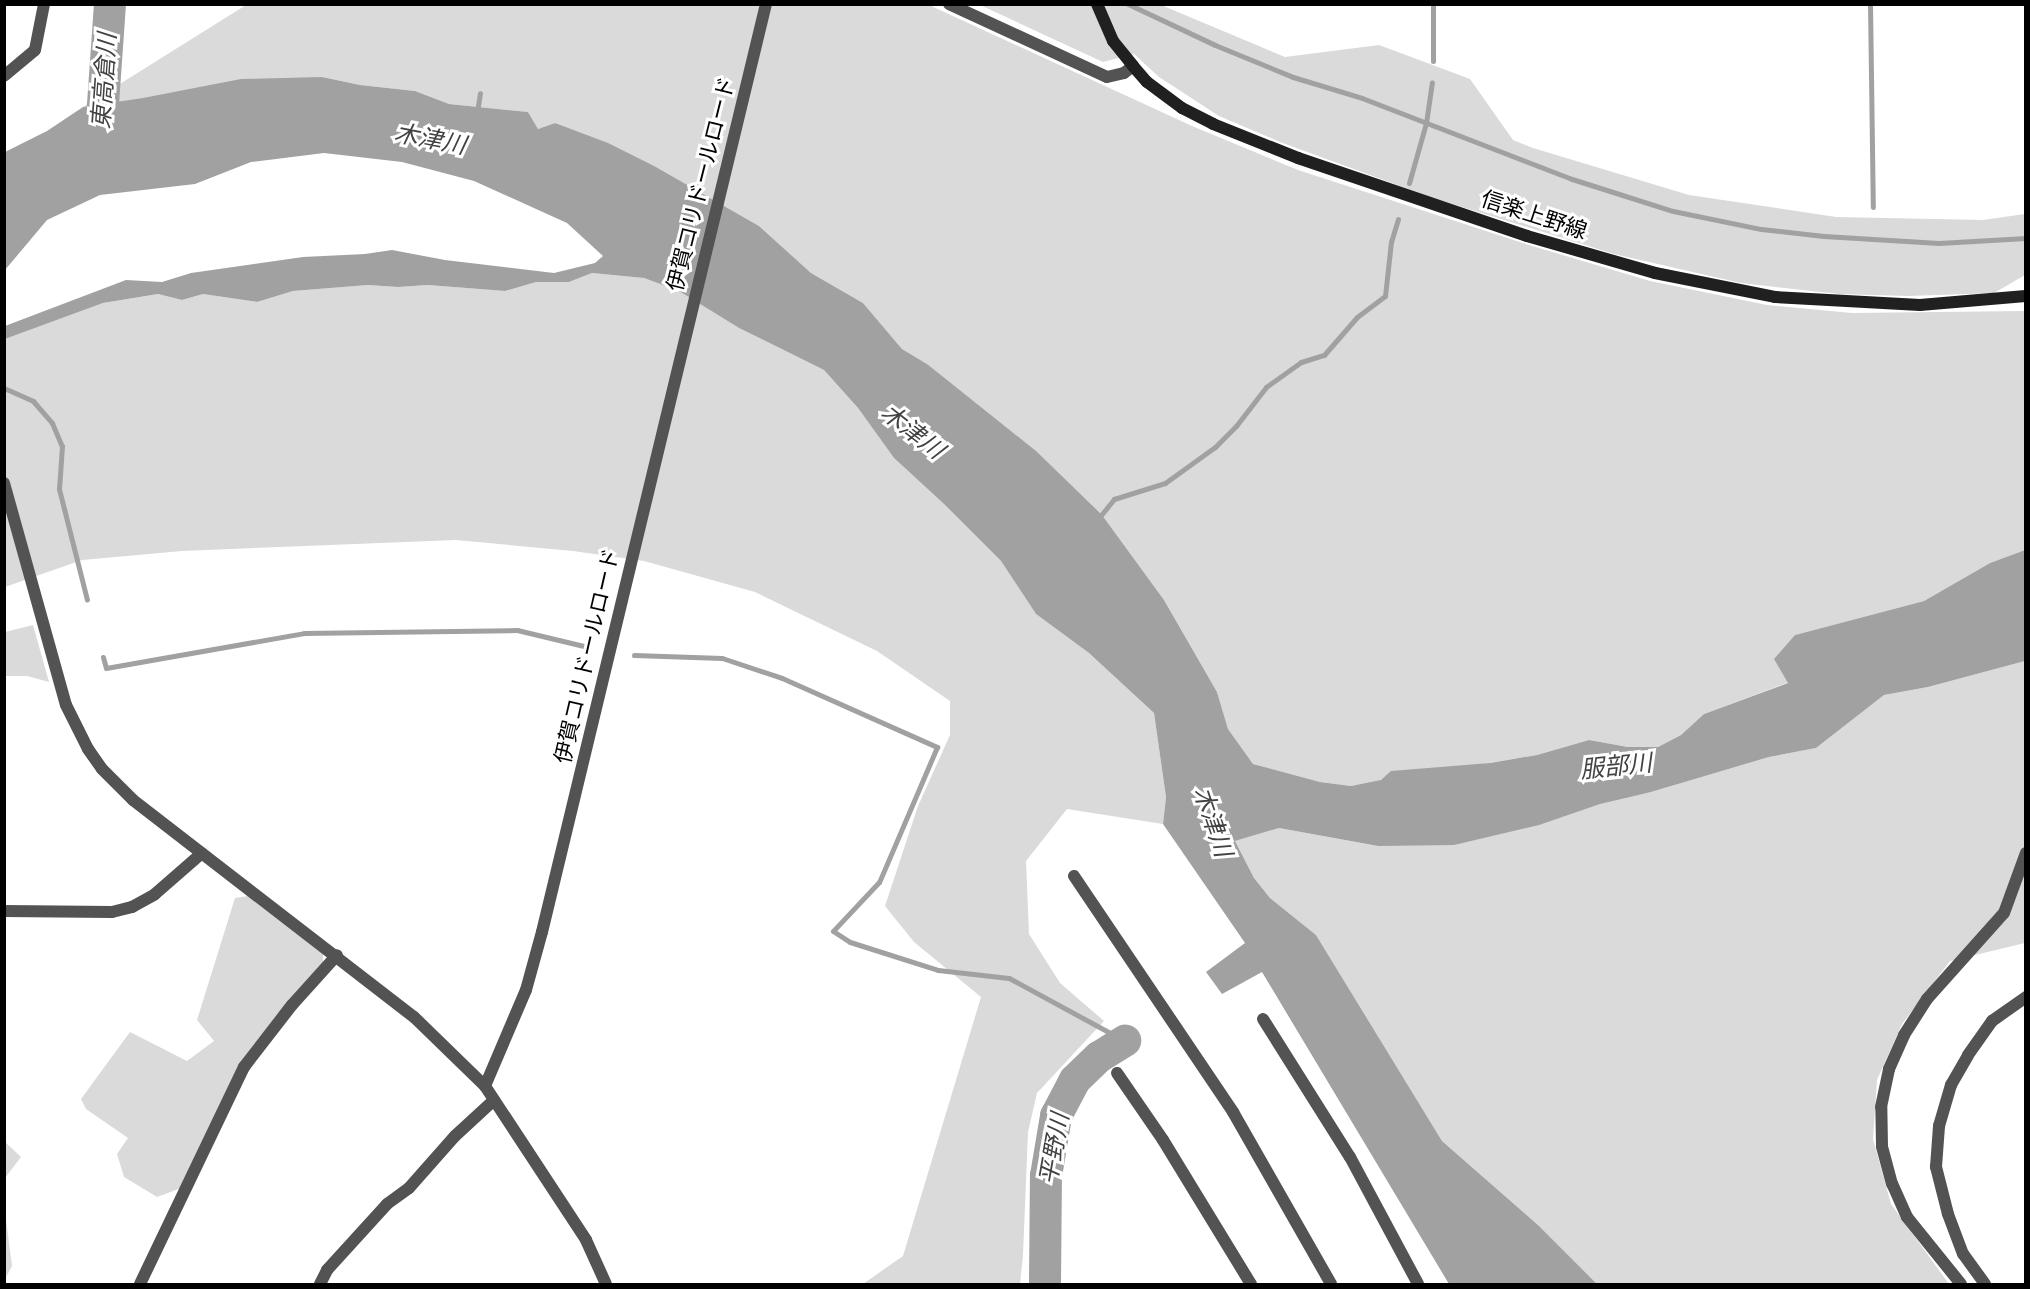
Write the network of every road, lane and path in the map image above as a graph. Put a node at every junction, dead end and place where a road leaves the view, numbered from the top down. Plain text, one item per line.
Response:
1 (44, 4) edge
2 (766, 4) edge
3 (949, 4) edge
4 (1097, 4) edge
5 (1133, 66) junction
6 (4, 76) edge
7 (2025, 296) edge
8 (4, 483) edge
9 (202, 853) junction
10 (2025, 853) edge
11 (1074, 876) dead end
12 (4, 911) edge
13 (337, 955) junction
14 (2025, 997) edge
15 (1263, 1019) dead end
16 (1117, 1073) dead end
17 (485, 1086) junction
18 (494, 1100) junction
19 (140, 1284) edge
20 (321, 1284) edge
21 (606, 1284) edge
22 (1251, 1284) edge
23 (1331, 1284) edge
24 (1418, 1284) edge
25 (1961, 1284) edge
26 (1985, 1284) edge

1 - 6 street
2 - 17 street, 伊賀コリドールロード
3 - 5 street
4 - 5 main road, 信楽上野線
5 - 7 main road, 信楽上野線
8 - 9 street
9 - 12 street
9 - 13 street
10 - 25 street
11 - 23 street
13 - 17 street
13 - 19 street
14 - 26 street
15 - 24 street
16 - 22 street
17 - 18 street
18 - 20 street
18 - 21 street

